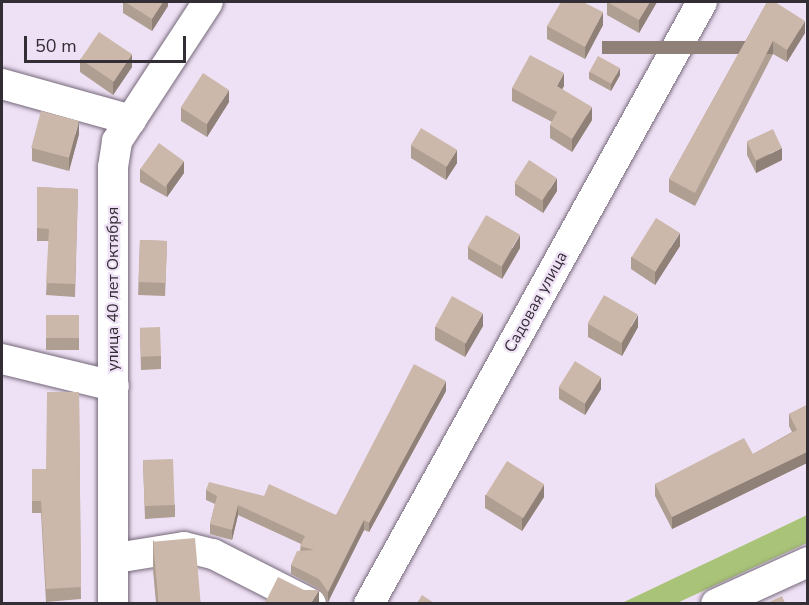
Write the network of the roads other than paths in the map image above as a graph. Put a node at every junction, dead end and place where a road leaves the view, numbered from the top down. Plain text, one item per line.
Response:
1 (208, 2) edge
2 (702, 2) edge
3 (2, 84) edge
4 (131, 120) junction
5 (2, 359) edge
6 (114, 386) junction
7 (116, 558) junction
8 (807, 562) edge
9 (113, 603) edge
10 (311, 603) edge
11 (369, 603) edge
12 (716, 603) edge

1 - 4 street, улица 40 лет Октября
2 - 11 street, Садовая улица
3 - 4 street
4 - 6 street, улица 40 лет Октября
5 - 6 street
6 - 7 street, улица 40 лет Октября
7 - 9 street, улица 40 лет Октября
7 - 10 street
8 - 12 street

